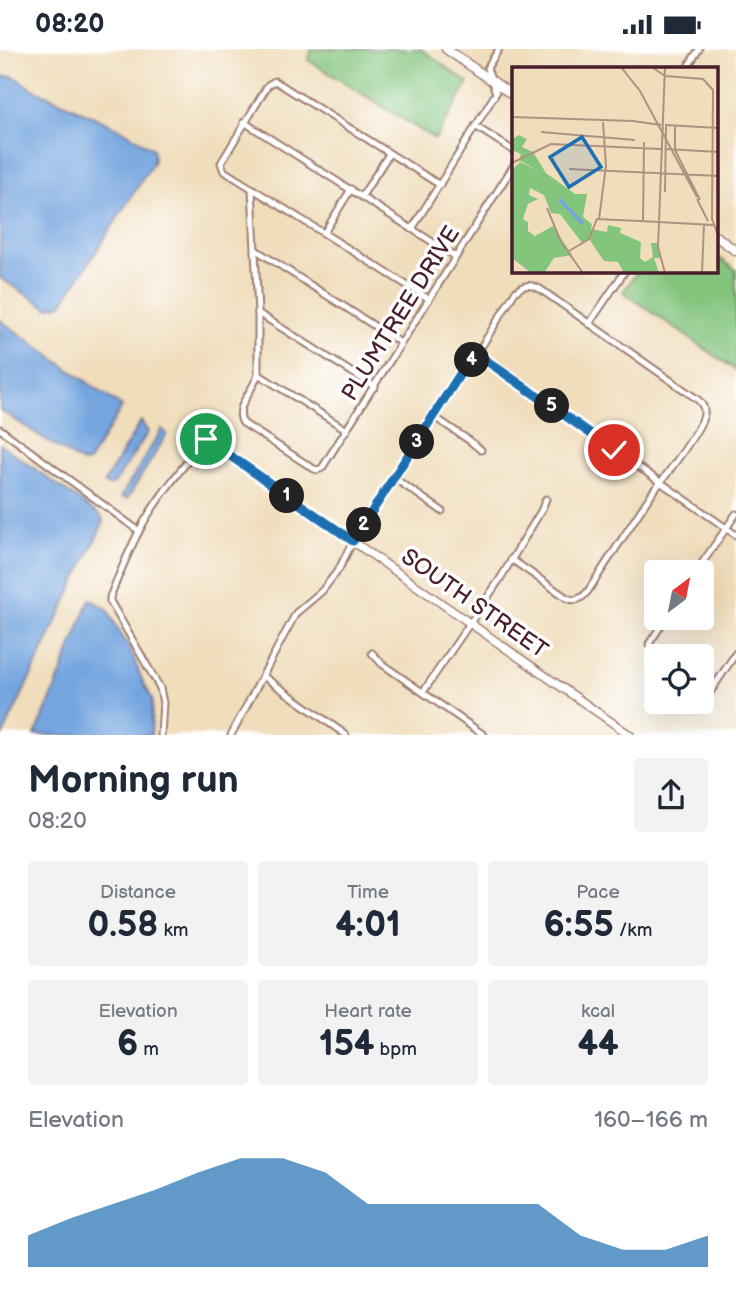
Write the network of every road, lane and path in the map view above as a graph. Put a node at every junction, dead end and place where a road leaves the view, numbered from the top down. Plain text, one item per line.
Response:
1 (446, 49) edge
2 (499, 49) edge
3 (699, 49) edge
4 (688, 67) edge
5 (490, 80) junction
6 (512, 95) edge
7 (244, 122) junction
8 (475, 126) junction
9 (512, 150) edge
10 (389, 154) junction
11 (512, 168) edge
12 (440, 185) junction
13 (252, 188) junction
14 (351, 190) junction
15 (362, 196) junction
16 (412, 229) junction
17 (324, 233) junction
18 (718, 238) edge
19 (256, 250) junction
20 (736, 251) edge
21 (456, 257) junction
22 (624, 273) edge
23 (429, 299) junction
24 (258, 313) junction
25 (589, 324) junction
26 (401, 343) junction
27 (477, 354) junction
28 (258, 374) junction
29 (375, 387) junction
30 (433, 416) junction
31 (0, 429) edge
32 (347, 429) junction
33 (194, 431) dead end
34 (206, 439) junction
35 (481, 450) dead end
36 (394, 478) junction
37 (661, 482) junction
38 (546, 499) dead end
39 (442, 511) dead end
40 (736, 514) edge
41 (726, 528) junction
42 (139, 531) junction
43 (736, 535) edge
44 (353, 541) junction
45 (511, 559) junction
46 (704, 560) edge
47 (471, 623) junction
48 (658, 630) edge
49 (649, 644) dead end
50 (372, 653) dead end
51 (736, 653) edge
52 (262, 676) junction
53 (714, 686) edge
54 (423, 692) junction
55 (161, 735) edge
56 (231, 735) edge
57 (346, 735) edge
58 (484, 735) edge
59 (630, 735) edge

1 - 5 main road
2 - 5 street
3 - 4 street
5 - 6 main road
5 - 8 street
7 - 10 street
7 - 13 street
7 - 14 street
8 - 9 street
8 - 12 street
10 - 12 street
10 - 15 street
11 - 21 street, PLUMTREE DRIVE
12 - 16 street
13 - 17 street
13 - 19 street
14 - 15 street
14 - 17 street
15 - 16 street
16 - 21 street
17 - 23 street
18 - 20 main road
19 - 24 street
19 - 26 street
21 - 23 street, PLUMTREE DRIVE
22 - 25 street
23 - 26 street, PLUMTREE DRIVE
24 - 28 street
24 - 29 street
25 - 27 street
25 - 37 street
26 - 29 street, PLUMTREE DRIVE
27 - 30 street
27 - 37 street
28 - 32 street
28 - 32 street, PLUMTREE DRIVE
29 - 32 street, PLUMTREE DRIVE
30 - 35 street
30 - 36 street
31 - 42 street
33 - 34 street, SOUTH STREET
34 - 42 street
34 - 44 street, SOUTH STREET
36 - 39 street
36 - 44 street
37 - 41 street
37 - 45 street
38 - 45 street
40 - 41 street
41 - 43 street
41 - 46 street
42 - 55 street
44 - 47 street, SOUTH STREET
44 - 52 street
45 - 47 street
47 - 54 street
47 - 59 street, SOUTH STREET
48 - 49 street
50 - 54 street
51 - 53 street
52 - 56 street
52 - 57 street
54 - 58 street

